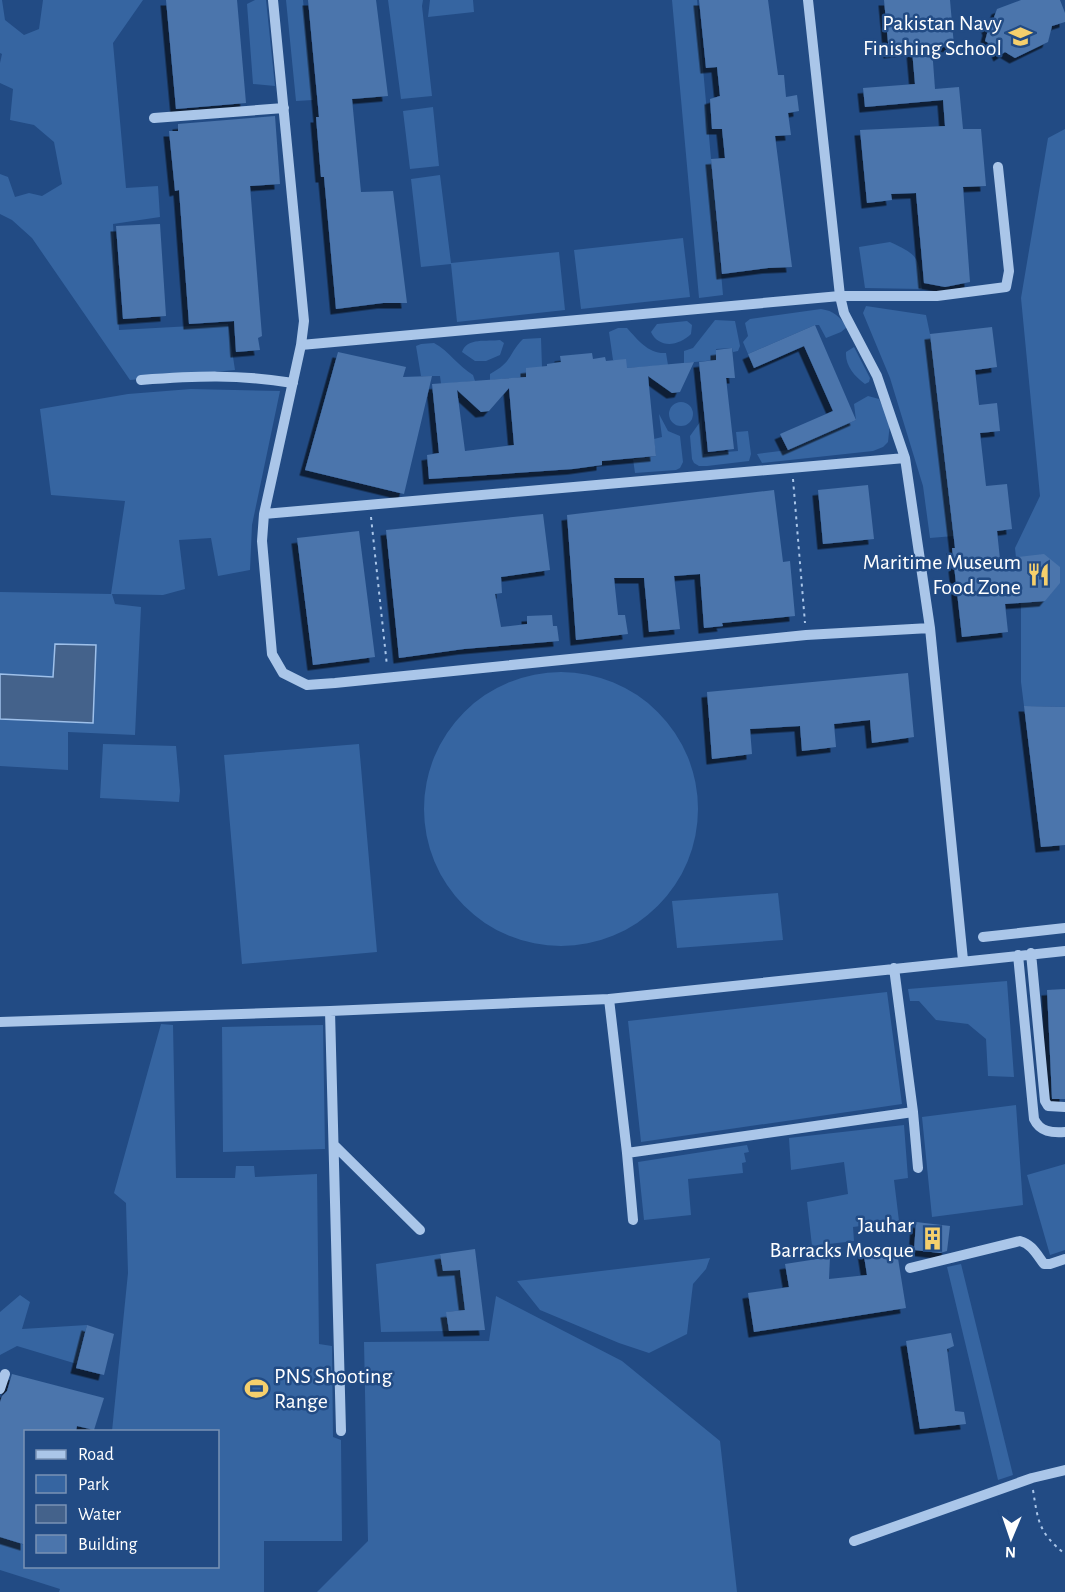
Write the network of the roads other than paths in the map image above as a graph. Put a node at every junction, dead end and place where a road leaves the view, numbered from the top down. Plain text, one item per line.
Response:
1 (273, 0) edge
2 (808, 0) edge
3 (284, 108) junction
4 (154, 118) dead end
5 (999, 166) dead end
6 (840, 296) junction
7 (301, 345) junction
8 (141, 380) dead end
9 (293, 383) junction
10 (905, 458) junction
11 (264, 514) junction
12 (930, 628) junction
13 (1065, 928) edge
14 (983, 937) dead end
15 (1065, 951) edge
16 (1031, 953) junction
17 (1018, 955) junction
18 (963, 960) junction
19 (894, 968) junction
20 (609, 999) junction
21 (330, 1011) junction
22 (0, 1022) edge
23 (1065, 1107) edge
24 (913, 1112) junction
25 (1065, 1132) edge
26 (334, 1145) junction
27 (627, 1153) junction
28 (918, 1168) dead end
29 (633, 1220) dead end
30 (420, 1230) dead end
31 (1065, 1259) edge
32 (910, 1268) dead end
33 (5, 1374) dead end
34 (0, 1389) edge
35 (341, 1431) dead end
36 (1065, 1470) edge
37 (854, 1541) dead end

1 - 3 street
2 - 6 street
3 - 4 street
3 - 7 street
5 - 6 street
6 - 7 street
6 - 10 street
7 - 9 street
8 - 9 street
9 - 11 street
10 - 11 street
10 - 12 street
11 - 12 street
12 - 18 street
13 - 14 street
15 - 16 street
16 - 17 street
16 - 23 street
17 - 18 street
17 - 25 street
18 - 19 street
19 - 20 street
19 - 24 street
20 - 21 street
20 - 27 street
21 - 22 street
21 - 26 street
24 - 27 street
24 - 28 street
26 - 30 street
26 - 35 street
27 - 29 street
31 - 32 street
33 - 34 street
36 - 37 street

